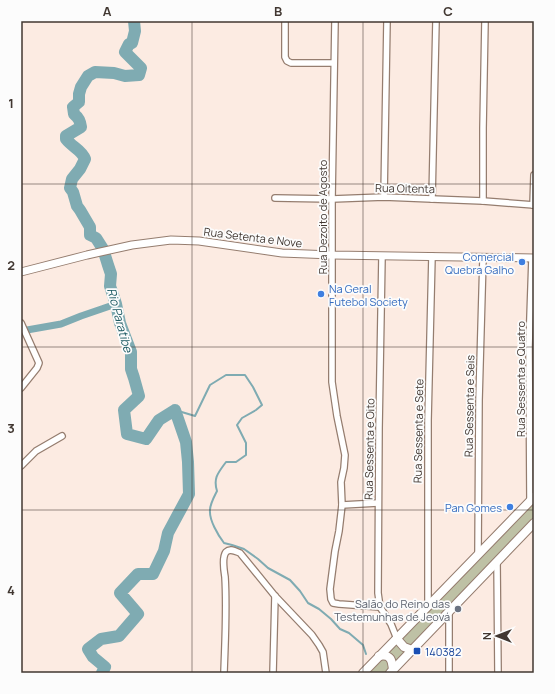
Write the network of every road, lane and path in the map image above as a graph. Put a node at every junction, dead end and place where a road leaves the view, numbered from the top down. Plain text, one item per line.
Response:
1 (285, 21) edge
2 (335, 21) edge
3 (387, 21) edge
4 (436, 21) edge
5 (485, 21) edge
6 (334, 63) junction
7 (534, 174) edge
8 (275, 198) dead end
9 (384, 198) junction
10 (332, 199) junction
11 (432, 199) junction
12 (483, 201) junction
13 (534, 205) edge
14 (332, 255) junction
15 (382, 256) junction
16 (432, 256) junction
17 (482, 258) junction
18 (533, 258) edge
19 (21, 272) edge
20 (21, 323) edge
21 (21, 388) edge
22 (62, 436) dead end
23 (21, 466) edge
24 (532, 499) edge
25 (378, 503) junction
26 (342, 505) junction
27 (534, 523) edge
28 (478, 555) junction
29 (497, 561) junction
30 (275, 596) junction
31 (428, 606) junction
32 (380, 607) junction
33 (449, 612) junction
34 (397, 639) junction
35 (412, 650) junction
36 (379, 656) junction
37 (391, 672) edge
38 (224, 673) edge
39 (273, 673) edge
40 (326, 673) edge
41 (363, 673) edge
42 (448, 673) edge
43 (498, 673) edge

1 - 6 street
2 - 6 street, Rua Dezoito de Agosto
3 - 9 street
4 - 11 street
5 - 12 street
6 - 10 street, Rua Dezoito de Agosto
7 - 13 street
8 - 10 street, Rua Oitenta
9 - 10 street, Rua Oitenta
9 - 11 street, Rua Oitenta
10 - 14 street, Rua Dezoito de Agosto
11 - 12 street, Rua Oitenta
12 - 13 street, Rua Oitenta
14 - 15 street, Rua Setenta e Nove
14 - 19 street, Rua Setenta e Nove
14 - 26 street, Rua Dezoito de Agosto
15 - 16 street, Rua Setenta e Nove
15 - 25 street, Rua Sessenta e Oito
16 - 17 street, Rua Setenta e Nove
16 - 31 street, Rua Sessenta e Sete
17 - 18 street, Rua Setenta e Nove
17 - 28 street, Rua Sessenta e Seis
18 - 24 street, Rua Sessenta e Quatro
20 - 21 street
22 - 23 street
24 - 28 main road
25 - 26 street
25 - 32 street, Rua Sessenta e Oito
26 - 32 street, Rua Dezoito de Agosto
27 - 29 main road
28 - 31 main road
29 - 33 main road
29 - 43 street
30 - 38 street
30 - 39 street
30 - 40 street
31 - 34 main road
32 - 34 street, Rua Sessenta e Oito
33 - 35 main road
33 - 42 street
34 - 35 main road
34 - 36 main road
35 - 37 main road
36 - 37 main road
36 - 41 main road

